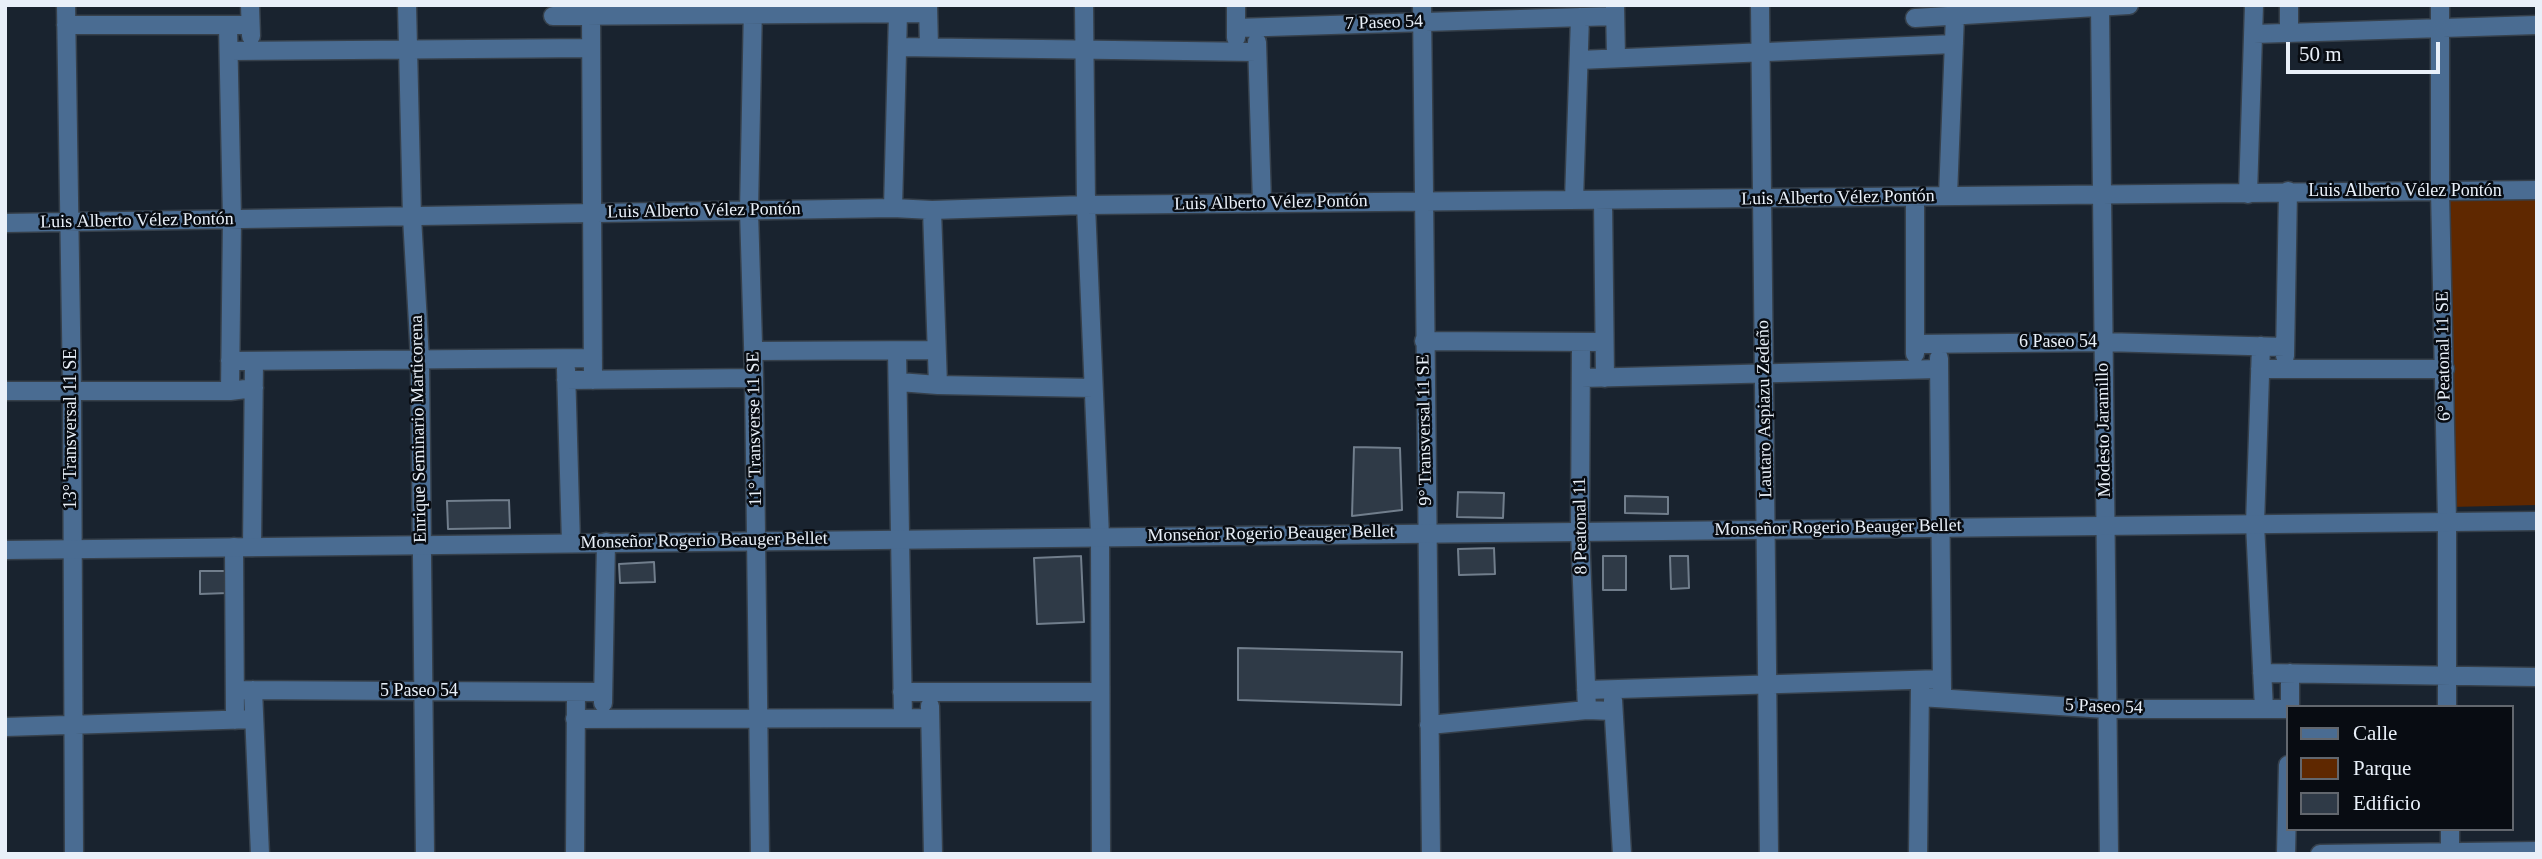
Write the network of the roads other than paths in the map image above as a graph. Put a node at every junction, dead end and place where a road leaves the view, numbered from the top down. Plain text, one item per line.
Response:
1 (66, 5) edge
2 (250, 5) edge
3 (407, 5) edge
4 (1084, 5) edge
5 (1236, 5) edge
6 (1760, 5) edge
7 (2129, 5) edge
8 (2254, 5) edge
9 (2289, 5) edge
10 (2440, 5) edge
11 (2100, 6) edge
12 (928, 9) edge
13 (753, 10) edge
14 (1615, 10) edge
15 (553, 11) edge
16 (1915, 12) edge
17 (898, 13) junction
18 (1422, 14) edge
19 (1955, 15) junction
20 (590, 16) junction
21 (1580, 17) junction
22 (66, 25) junction
23 (250, 25) junction
24 (2537, 25) edge
25 (228, 26) junction
26 (2439, 26) junction
27 (1236, 28) junction
28 (1256, 28) junction
29 (2289, 33) junction
30 (2253, 34) junction
31 (1954, 44) junction
32 (1913, 46) junction
33 (897, 47) junction
34 (929, 47) junction
35 (554, 48) junction
36 (591, 48) junction
37 (407, 49) junction
38 (251, 50) junction
39 (1084, 50) junction
40 (230, 51) junction
41 (1236, 52) junction
42 (1257, 52) junction
43 (1761, 52) junction
44 (1616, 58) junction
45 (1579, 60) junction
46 (2537, 190) edge
47 (2288, 191) junction
48 (2440, 191) junction
49 (2248, 194) junction
50 (2102, 195) junction
51 (1948, 196) junction
52 (1915, 197) junction
53 (1762, 198) junction
54 (1574, 200) junction
55 (1603, 200) junction
56 (1423, 202) junction
57 (1262, 203) junction
58 (1086, 205) junction
59 (893, 208) junction
60 (932, 210) junction
61 (749, 211) junction
62 (592, 213) junction
63 (412, 217) junction
64 (232, 219) junction
65 (68, 222) junction
66 (5, 223) edge
67 (1424, 341) junction
68 (1581, 342) junction
69 (1604, 342) junction
70 (2103, 342) junction
71 (1915, 344) junction
72 (1939, 344) junction
73 (2261, 346) junction
74 (2285, 347) junction
75 (753, 351) junction
76 (897, 351) junction
77 (936, 351) junction
78 (566, 358) junction
79 (593, 358) junction
80 (420, 359) junction
81 (254, 360) junction
82 (230, 361) junction
83 (2284, 368) junction
84 (1939, 369) junction
85 (2260, 369) junction
86 (2445, 369) junction
87 (1916, 370) junction
88 (1764, 374) junction
89 (754, 378) junction
90 (1581, 378) junction
91 (1605, 378) junction
92 (566, 380) junction
93 (593, 380) junction
94 (899, 382) junction
95 (937, 385) junction
96 (254, 388) junction
97 (1093, 388) junction
98 (5, 391) edge
99 (230, 391) junction
100 (72, 392) junction
101 (2537, 521) edge
102 (2447, 522) junction
103 (2255, 524) junction
104 (2105, 525) junction
105 (1941, 527) junction
106 (1766, 529) junction
107 (1580, 531) junction
108 (1427, 532) junction
109 (1100, 536) junction
110 (900, 538) junction
111 (757, 541) junction
112 (606, 542) junction
113 (571, 543) junction
114 (422, 545) junction
115 (243, 547) junction
116 (71, 549) junction
117 (5, 550) edge
118 (2262, 673) junction
119 (2290, 673) junction
120 (2446, 674) junction
121 (2537, 677) edge
122 (1920, 679) junction
123 (1942, 679) junction
124 (1769, 685) junction
125 (235, 690) junction
126 (253, 690) junction
127 (1586, 690) junction
128 (1613, 690) junction
129 (423, 691) junction
130 (576, 692) junction
131 (603, 692) junction
132 (902, 692) junction
133 (930, 692) junction
134 (1100, 692) junction
135 (1920, 697) junction
136 (1942, 698) junction
137 (2289, 705) edge
138 (2447, 705) edge
139 (2286, 708) edge
140 (2106, 709) junction
141 (2264, 709) junction
142 (1587, 710) junction
143 (1613, 711) junction
144 (758, 718) junction
145 (903, 718) junction
146 (930, 718) junction
147 (254, 719) junction
148 (575, 719) junction
149 (603, 719) junction
150 (235, 720) junction
151 (73, 725) junction
152 (1429, 725) junction
153 (5, 727) edge
154 (2287, 831) edge
155 (2450, 831) edge
156 (2537, 851) edge
157 (2450, 853) edge
158 (74, 854) edge
159 (260, 854) edge
160 (425, 854) edge
161 (575, 854) edge
162 (760, 854) edge
163 (933, 854) edge
164 (1101, 854) edge
165 (1431, 854) edge
166 (1622, 854) edge
167 (1769, 854) edge
168 (1919, 854) edge
169 (2109, 854) edge
170 (2286, 854) edge
171 (2320, 854) edge

1 - 22 street, 13° Transversal 11 SE
2 - 23 street
3 - 37 street, Enrique Seminario Marticorena
4 - 39 street
5 - 27 street
6 - 43 street, Lautaro Aspiazu Zedeño
7 - 11 street
8 - 30 street
9 - 29 street
10 - 26 street, 6° Peatonal 11 SE
11 - 19 street
11 - 50 street, Modesto Jaramillo
12 - 17 street
12 - 34 street
13 - 17 street
13 - 20 street
13 - 61 street, 11° Transverse 11 SE
14 - 21 street, 7 Paseo 54
14 - 44 street
15 - 20 street
15 - 35 street
16 - 19 street
16 - 32 street
17 - 33 street
18 - 21 street, 7 Paseo 54
18 - 28 street, 7 Paseo 54
18 - 56 street, 9° Transversal 11 SE
19 - 31 street
20 - 36 street
21 - 45 street
22 - 25 street
22 - 65 street, 13° Transversal 11 SE
23 - 25 street
23 - 38 street
24 - 26 street
25 - 40 street
26 - 29 street
26 - 48 street, 6° Peatonal 11 SE
27 - 28 street, 7 Paseo 54
27 - 41 street
28 - 42 street
29 - 30 street
30 - 49 street
31 - 32 street
31 - 51 street
32 - 43 street
33 - 34 street
33 - 59 street
34 - 39 street
35 - 36 street
35 - 37 street
36 - 62 street
37 - 38 street
37 - 63 street, Enrique Seminario Marticorena
38 - 40 street
39 - 41 street
39 - 58 street
40 - 64 street
41 - 42 street
42 - 57 street
43 - 44 street
43 - 53 street, Lautaro Aspiazu Zedeño
44 - 45 street
45 - 54 street
46 - 48 street, Luis Alberto Vélez Pontón
47 - 48 street, Luis Alberto Vélez Pontón
47 - 49 street, Luis Alberto Vélez Pontón
47 - 74 street
48 - 86 street, 6° Peatonal 11 SE
49 - 50 street, Luis Alberto Vélez Pontón
50 - 51 street, Luis Alberto Vélez Pontón
50 - 70 street, Modesto Jaramillo
51 - 52 street, Luis Alberto Vélez Pontón
52 - 53 street, Luis Alberto Vélez Pontón
52 - 71 street
53 - 55 street, Luis Alberto Vélez Pontón
53 - 88 street, Lautaro Aspiazu Zedeño
54 - 55 street, Luis Alberto Vélez Pontón
54 - 56 street, Luis Alberto Vélez Pontón
55 - 69 street
56 - 57 street, Luis Alberto Vélez Pontón
56 - 67 street, 9° Transversal 11 SE
57 - 58 street, Luis Alberto Vélez Pontón
58 - 60 street, Luis Alberto Vélez Pontón
58 - 97 street
59 - 60 street, Luis Alberto Vélez Pontón
59 - 61 street, Luis Alberto Vélez Pontón
60 - 77 street
61 - 62 street, Luis Alberto Vélez Pontón
61 - 75 street, 11° Transverse 11 SE
62 - 63 street, Luis Alberto Vélez Pontón
62 - 79 street
63 - 64 street, Luis Alberto Vélez Pontón
63 - 80 street, Enrique Seminario Marticorena
64 - 65 street, Luis Alberto Vélez Pontón
64 - 82 street
65 - 66 street, Luis Alberto Vélez Pontón
65 - 100 street, 13° Transversal 11 SE
67 - 68 street
67 - 108 street, 9° Transversal 11 SE
68 - 69 street
68 - 90 street, 8 Peatonal 11
69 - 91 street
70 - 72 street, 6 Paseo 54
70 - 73 street, 6 Paseo 54
70 - 104 street, Modesto Jaramillo
71 - 72 street, 6 Paseo 54
71 - 87 street
72 - 84 street
73 - 74 street, 6 Paseo 54
73 - 85 street
74 - 83 street
75 - 76 street
75 - 89 street, 11° Transverse 11 SE
76 - 77 street
76 - 94 street
77 - 95 street
78 - 79 street
78 - 80 street
78 - 92 street
79 - 93 street
80 - 81 street
80 - 114 street, Enrique Seminario Marticorena
81 - 82 street
81 - 96 street
82 - 99 street
83 - 85 street
83 - 86 street
84 - 87 street
84 - 105 street
85 - 103 street
86 - 102 street, 6° Peatonal 11 SE
87 - 88 street
88 - 91 street
88 - 106 street, Lautaro Aspiazu Zedeño
89 - 93 street
89 - 111 street, 11° Transverse 11 SE
90 - 91 street
90 - 107 street, 8 Peatonal 11
92 - 93 street
92 - 113 street
94 - 95 street
94 - 110 street
95 - 97 street
96 - 99 street
96 - 115 street
97 - 109 street
98 - 100 street
99 - 100 street
100 - 116 street, 13° Transversal 11 SE
101 - 102 street, Monseñor Rogerio Beauger Bellet
102 - 103 street, Monseñor Rogerio Beauger Bellet
102 - 120 street, 6° Peatonal 11 SE
103 - 104 street, Monseñor Rogerio Beauger Bellet
103 - 118 street
104 - 105 street, Monseñor Rogerio Beauger Bellet
104 - 140 street, Modesto Jaramillo
105 - 106 street, Monseñor Rogerio Beauger Bellet
105 - 123 street
106 - 107 street, Monseñor Rogerio Beauger Bellet
106 - 124 street, Lautaro Aspiazu Zedeño
107 - 108 street, Monseñor Rogerio Beauger Bellet
107 - 127 street, 8 Peatonal 11
108 - 109 street, Monseñor Rogerio Beauger Bellet
108 - 152 street, 9° Transversal 11 SE
109 - 110 street, Monseñor Rogerio Beauger Bellet
109 - 134 street
110 - 111 street, Monseñor Rogerio Beauger Bellet
110 - 132 street
111 - 112 street, Monseñor Rogerio Beauger Bellet
111 - 144 street, 11° Transverse 11 SE
112 - 113 street, Monseñor Rogerio Beauger Bellet
112 - 131 street
113 - 114 street, Monseñor Rogerio Beauger Bellet
114 - 115 street, Monseñor Rogerio Beauger Bellet
114 - 129 street, Enrique Seminario Marticorena
115 - 116 street, Monseñor Rogerio Beauger Bellet
115 - 125 street
116 - 117 street, Monseñor Rogerio Beauger Bellet
116 - 151 street, 13° Transversal 11 SE
118 - 119 street
118 - 141 street
119 - 120 street
119 - 137 street
120 - 121 street
120 - 138 street, 6° Peatonal 11 SE
122 - 123 street
122 - 124 street
122 - 135 street
123 - 136 street
124 - 128 street
124 - 167 street, Lautaro Aspiazu Zedeño
125 - 126 street, 5 Paseo 54
125 - 150 street
126 - 129 street, 5 Paseo 54
126 - 147 street
127 - 128 street
127 - 142 street, 8 Peatonal 11
128 - 143 street
129 - 130 street, 5 Paseo 54
129 - 160 street, Enrique Seminario Marticorena
130 - 131 street, 5 Paseo 54
130 - 148 street
131 - 149 street
132 - 133 street
132 - 145 street
133 - 134 street
133 - 146 street
134 - 164 street
135 - 136 street, 5 Paseo 54
135 - 168 street
136 - 140 street, 5 Paseo 54
139 - 141 street, 5 Paseo 54
140 - 141 street, 5 Paseo 54
140 - 169 street, Modesto Jaramillo
142 - 143 street
142 - 152 street
143 - 166 street
144 - 145 street
144 - 149 street
144 - 162 street, 11° Transverse 11 SE
145 - 146 street
146 - 163 street
147 - 150 street
147 - 159 street
148 - 149 street
148 - 161 street
150 - 151 street
151 - 153 street
151 - 158 street, 13° Transversal 11 SE
152 - 165 street, 9° Transversal 11 SE
154 - 170 street
155 - 157 street
156 - 157 street
157 - 171 street

